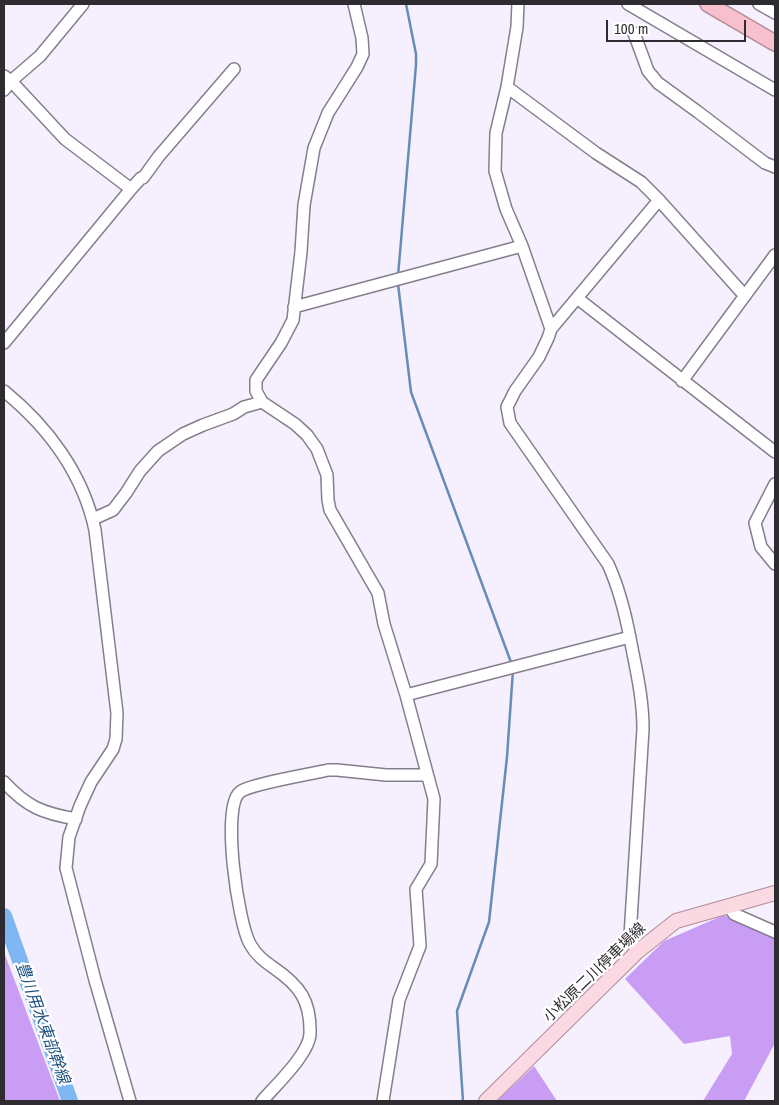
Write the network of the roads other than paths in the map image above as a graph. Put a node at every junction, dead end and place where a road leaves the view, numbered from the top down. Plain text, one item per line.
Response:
1 (83, 4) edge
2 (354, 4) edge
3 (518, 4) edge
4 (628, 4) edge
5 (701, 4) edge
6 (708, 4) edge
7 (759, 4) edge
8 (775, 14) edge
9 (737, 21) junction
10 (634, 33) dead end
11 (775, 43) edge
12 (234, 69) dead end
13 (8, 78) edge
14 (507, 86) junction
15 (4, 90) edge
16 (775, 90) edge
17 (775, 168) edge
18 (131, 189) junction
19 (659, 200) junction
20 (522, 246) junction
21 (775, 255) edge
22 (745, 296) junction
23 (577, 298) junction
24 (294, 307) junction
25 (551, 329) junction
26 (4, 343) edge
27 (682, 381) junction
28 (4, 391) edge
29 (262, 402) junction
30 (775, 452) edge
31 (775, 484) edge
32 (92, 519) junction
33 (775, 564) edge
34 (630, 637) junction
35 (406, 695) junction
36 (427, 775) junction
37 (4, 782) edge
38 (76, 819) junction
39 (775, 893) edge
40 (729, 906) junction
41 (775, 932) edge
42 (637, 952) junction
43 (130, 1101) edge
44 (262, 1101) edge
45 (383, 1101) edge
46 (486, 1101) edge

1 - 13 street
2 - 24 street
3 - 14 street
4 - 16 street
5 - 9 highway
6 - 9 highway
7 - 8 street
9 - 11 highway
10 - 17 street
12 - 18 street
13 - 15 street
13 - 18 street
14 - 19 street
14 - 20 street
18 - 26 street
19 - 22 street
19 - 23 street
20 - 24 street
20 - 25 street
21 - 22 street
22 - 27 street
23 - 25 street
23 - 27 street
24 - 29 street
25 - 34 street
27 - 30 street
28 - 32 street
29 - 32 street
29 - 35 street
31 - 33 street
32 - 38 street
34 - 35 street
34 - 42 street
35 - 36 street
36 - 44 street
36 - 45 street
37 - 38 street
38 - 43 street
39 - 40 main road, 小松原二川停車場線
40 - 41 street
40 - 42 main road, 小松原二川停車場線
42 - 46 main road, 小松原二川停車場線

